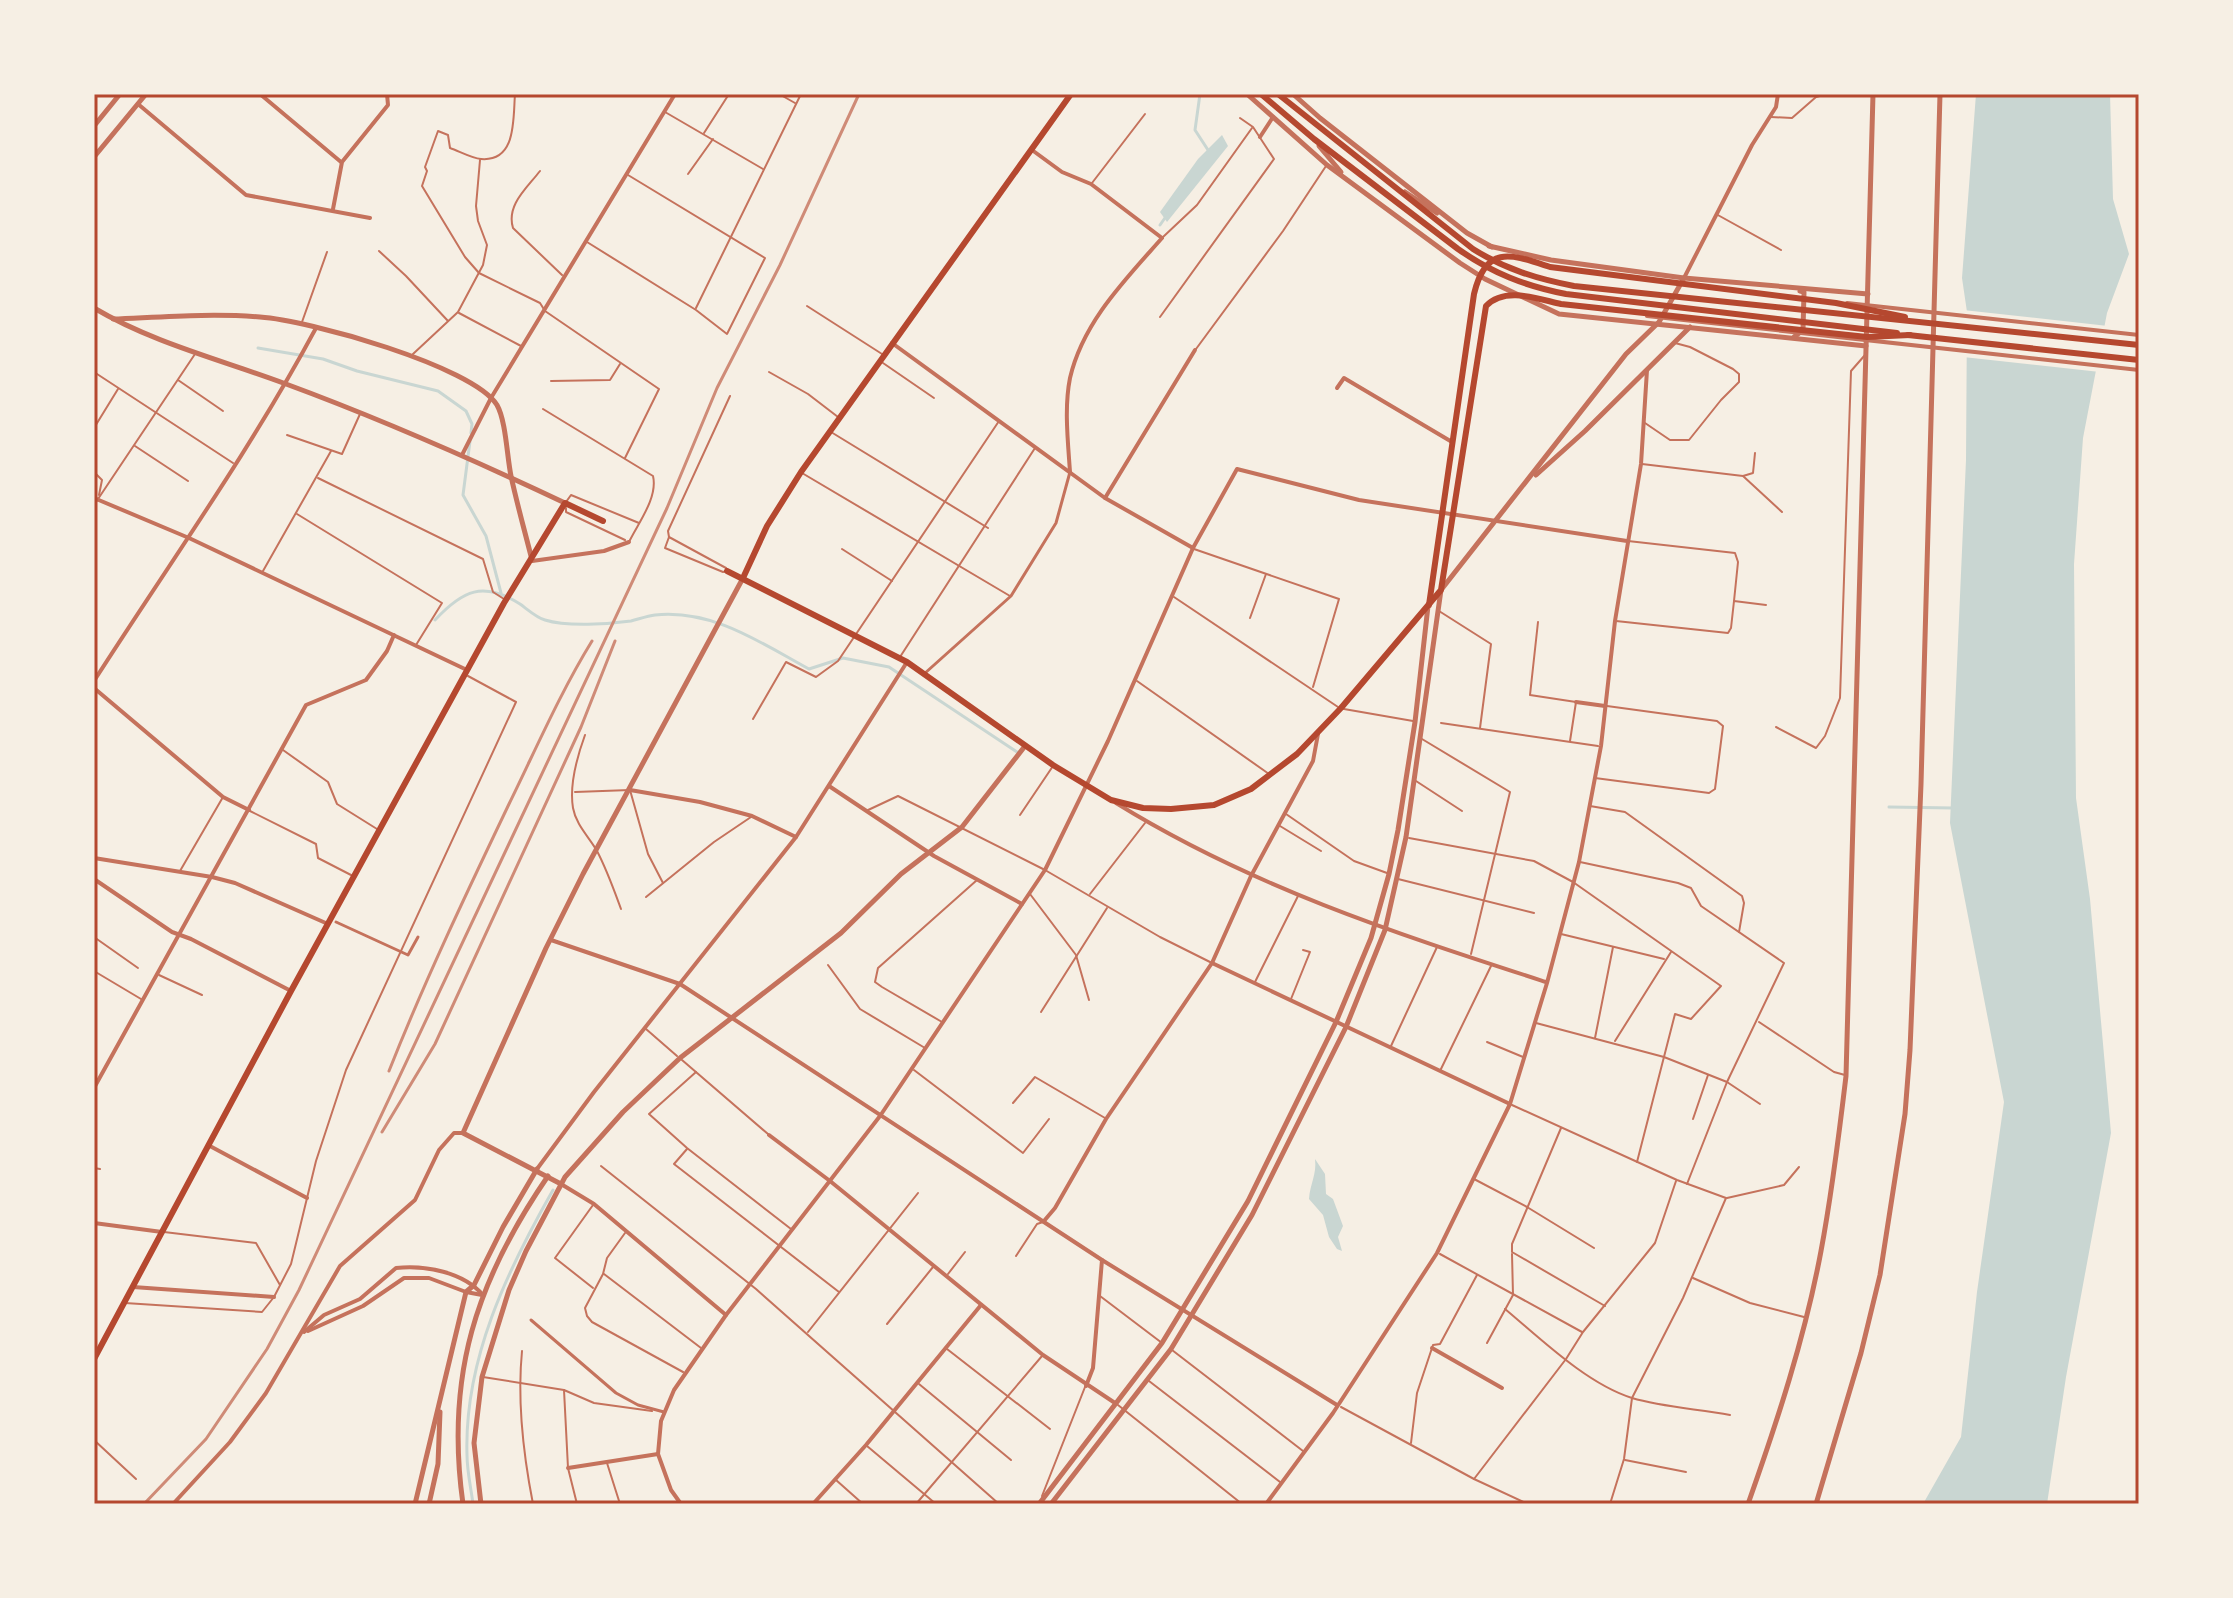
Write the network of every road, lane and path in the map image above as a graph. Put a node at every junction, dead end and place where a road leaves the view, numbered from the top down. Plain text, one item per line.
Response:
1 (120, 94) edge
2 (146, 94) edge
3 (260, 94) edge
4 (387, 94) edge
5 (515, 94) edge
6 (675, 94) edge
7 (729, 94) edge
8 (779, 94) edge
9 (801, 94) edge
10 (1071, 94) edge
11 (1247, 94) edge
12 (1261, 94) edge
13 (1278, 94) edge
14 (1294, 94) edge
15 (1778, 94) edge
16 (1827, 94) edge
17 (1873, 94) edge
18 (1940, 94) edge
19 (138, 104) junction
20 (796, 104) junction
21 (665, 111) junction
22 (1145, 114) dead end
23 (1273, 117) junction
24 (1770, 117) junction
25 (1240, 118) dead end
26 (94, 126) edge
27 (1253, 127) junction
28 (1321, 129) junction
29 (704, 134) junction
30 (1260, 137) junction
31 (713, 139) junction
32 (1314, 139) junction
33 (1031, 149) junction
34 (94, 157) edge
35 (480, 159) junction
36 (342, 162) junction
37 (1327, 165) junction
38 (764, 170) junction
39 (540, 171) dead end
40 (627, 174) junction
41 (688, 174) dead end
42 (1345, 177) junction
43 (1091, 184) junction
44 (333, 209) junction
45 (1715, 213) junction
46 (370, 218) dead end
47 (1467, 233) junction
48 (731, 238) junction
49 (1162, 238) junction
50 (586, 241) junction
51 (1489, 246) junction
52 (1781, 250) dead end
53 (379, 251) dead end
54 (327, 252) dead end
55 (1511, 255) junction
56 (479, 273) junction
57 (564, 277) junction
58 (1480, 277) junction
59 (1684, 278) junction
60 (1795, 289) junction
61 (1868, 294) junction
62 (1521, 295) junction
63 (1836, 303) junction
64 (807, 306) dead end
65 (94, 308) edge
66 (696, 310) junction
67 (545, 311) junction
68 (458, 312) junction
69 (1637, 313) junction
70 (1160, 317) dead end
71 (113, 319) junction
72 (1912, 319) junction
73 (449, 322) junction
74 (1659, 322) junction
75 (301, 323) junction
76 (1691, 326) junction
77 (316, 328) junction
78 (1910, 335) junction
79 (2139, 335) edge
80 (1794, 338) junction
81 (1672, 342) junction
82 (892, 343) junction
83 (2139, 345) edge
84 (1866, 346) junction
85 (523, 347) junction
86 (1195, 350) joint
87 (196, 353) junction
88 (1866, 354) junction
89 (411, 356) junction
90 (881, 357) junction
91 (2139, 360) edge
92 (620, 364) junction
93 (1647, 368) junction
94 (2139, 370) edge
95 (94, 372) edge
96 (769, 372) dead end
97 (177, 380) junction
98 (551, 381) dead end
99 (286, 384) junction
100 (119, 388) junction
101 (1337, 388) dead end
102 (730, 396) dead end
103 (491, 398) junction
104 (934, 398) dead end
105 (1585, 407) junction
106 (543, 409) dead end
107 (223, 411) dead end
108 (156, 413) junction
109 (360, 413) junction
110 (1600, 416) junction
111 (839, 418) junction
112 (94, 419) edge
113 (999, 420) junction
114 (98, 421) junction
115 (1644, 422) junction
116 (94, 428) edge
117 (830, 432) junction
118 (287, 435) dead end
119 (1452, 442) junction
120 (134, 446) junction
121 (1035, 448) junction
122 (331, 451) junction
123 (1755, 453) dead end
124 (466, 457) junction
125 (625, 458) junction
126 (235, 464) junction
127 (1641, 464) junction
128 (94, 472) edge
129 (801, 472) junction
130 (1070, 472) junction
131 (1743, 476) junction
132 (512, 477) junction
133 (318, 478) junction
134 (188, 481) dead end
135 (1526, 484) junction
136 (96, 498) edge
137 (1105, 498) junction
138 (944, 500) junction
139 (565, 503) junction
140 (94, 505) edge
141 (1442, 512) junction
142 (1782, 512) dead end
143 (297, 514) junction
144 (1453, 514) junction
145 (1497, 520) junction
146 (603, 521) dead end
147 (639, 523) junction
148 (986, 526) junction
149 (669, 537) junction
150 (189, 538) junction
151 (918, 541) junction
152 (1627, 541) junction
153 (629, 542) junction
154 (1193, 548) junction
155 (842, 549) dead end
156 (532, 561) junction
157 (958, 566) junction
158 (727, 571) junction
159 (262, 572) junction
160 (1266, 573) junction
161 (743, 578) junction
162 (892, 581) junction
163 (1441, 590) junction
164 (1011, 596) junction
165 (1173, 596) junction
166 (506, 599) junction
167 (1734, 601) junction
168 (1429, 605) junction
169 (1766, 605) dead end
170 (1438, 610) junction
171 (1250, 618) dead end
172 (1615, 621) junction
173 (1538, 622) dead end
174 (394, 635) junction
175 (857, 636) junction
176 (416, 645) junction
177 (904, 662) junction
178 (466, 672) junction
179 (924, 674) junction
180 (1136, 680) junction
181 (94, 681) edge
182 (94, 688) edge
183 (1313, 688) junction
184 (1576, 702) junction
185 (1605, 706) junction
186 (1341, 708) junction
187 (753, 719) dead end
188 (1415, 722) junction
189 (1441, 723) dead end
190 (1776, 727) dead end
191 (1480, 729) junction
192 (1319, 732) junction
193 (585, 735) dead end
194 (1421, 739) junction
195 (1570, 742) junction
196 (1025, 746) junction
197 (1601, 746) junction
198 (282, 750) junction
199 (1053, 765) junction
200 (1271, 775) junction
201 (1594, 778) junction
202 (1415, 780) junction
203 (1086, 785) junction
204 (829, 786) junction
205 (630, 790) junction
206 (573, 792) junction
207 (223, 797) junction
208 (1111, 800) junction
209 (1589, 806) junction
210 (249, 810) junction
211 (1462, 811) dead end
212 (865, 812) junction
213 (1285, 813) junction
214 (1020, 815) dead end
215 (752, 816) junction
216 (1146, 822) junction
217 (1279, 825) junction
218 (962, 827) junction
219 (379, 831) junction
220 (1397, 835) junction
221 (796, 837) junction
222 (1406, 837) junction
223 (596, 850) junction
224 (1321, 851) dead end
225 (929, 853) junction
226 (1496, 853) junction
227 (94, 858) edge
228 (1579, 862) junction
229 (1045, 870) junction
230 (179, 872) junction
231 (1389, 874) junction
232 (354, 876) junction
233 (1251, 876) junction
234 (212, 877) junction
235 (94, 879) edge
236 (1397, 879) junction
237 (978, 880) junction
238 (1573, 882) junction
239 (663, 883) junction
240 (1030, 893) junction
241 (1089, 895) junction
242 (1298, 896) junction
243 (646, 897) dead end
244 (1484, 901) junction
245 (1022, 904) junction
246 (1107, 907) junction
247 (621, 909) dead end
248 (1534, 913) dead end
249 (336, 922) dead end
250 (328, 924) junction
251 (1375, 926) junction
252 (1385, 930) junction
253 (1739, 932) junction
254 (1560, 934) junction
255 (180, 935) junction
256 (94, 937) edge
257 (418, 937) dead end
258 (551, 940) junction
259 (1613, 946) junction
260 (1437, 947) junction
261 (1303, 950) dead end
262 (401, 951) junction
263 (1672, 951) junction
264 (1076, 955) junction
265 (1470, 958) junction
266 (1666, 959) junction
267 (1212, 963) junction
268 (1491, 964) junction
269 (828, 965) dead end
270 (138, 968) dead end
271 (94, 971) edge
272 (158, 974) junction
273 (1255, 983) junction
274 (1547, 983) junction
275 (680, 984) junction
276 (291, 991) junction
277 (202, 995) dead end
278 (1089, 1000) dead end
279 (143, 1001) junction
280 (1291, 1001) junction
281 (1041, 1012) dead end
282 (731, 1019) junction
283 (1758, 1021) junction
284 (943, 1022) junction
285 (1336, 1022) junction
286 (1535, 1022) junction
287 (1346, 1027) junction
288 (646, 1028) junction
289 (1595, 1039) junction
290 (1487, 1042) dead end
291 (1614, 1043) junction
292 (1391, 1047) junction
293 (926, 1049) junction
294 (1524, 1057) junction
295 (1664, 1057) junction
296 (680, 1058) junction
297 (913, 1069) junction
298 (1440, 1071) junction
299 (696, 1072) junction
300 (1708, 1074) junction
301 (1846, 1076) junction
302 (1727, 1082) junction
303 (95, 1086) edge
304 (1013, 1103) dead end
305 (1510, 1104) junction
306 (1760, 1104) dead end
307 (880, 1116) junction
308 (1049, 1119) dead end
309 (1106, 1119) junction
310 (1693, 1119) dead end
311 (1562, 1127) junction
312 (463, 1133) junction
313 (769, 1135) joint
314 (208, 1145) junction
315 (687, 1148) junction
316 (1637, 1162) junction
317 (601, 1166) dead end
318 (1799, 1167) dead end
319 (94, 1168) edge
320 (100, 1169) dead end
321 (537, 1169) junction
322 (548, 1176) junction
323 (1473, 1179) junction
324 (1677, 1180) junction
325 (830, 1181) junction
326 (561, 1184) junction
327 (1687, 1184) junction
328 (918, 1193) dead end
329 (307, 1198) junction
330 (1726, 1198) junction
331 (594, 1204) junction
332 (1527, 1207) junction
333 (1044, 1221) junction
334 (94, 1223) edge
335 (792, 1229) junction
336 (626, 1231) junction
337 (162, 1232) junction
338 (890, 1232) junction
339 (779, 1245) junction
340 (1594, 1248) dead end
341 (965, 1252) dead end
342 (1512, 1252) junction
343 (1437, 1253) junction
344 (1016, 1256) dead end
345 (1102, 1260) junction
346 (933, 1267) junction
347 (603, 1274) junction
348 (1477, 1275) junction
349 (946, 1277) junction
350 (1692, 1277) junction
351 (749, 1284) junction
352 (474, 1285) junction
353 (281, 1286) junction
354 (133, 1287) junction
355 (594, 1289) junction
356 (466, 1292) junction
357 (839, 1292) junction
358 (483, 1295) junction
359 (1099, 1295) junction
360 (1513, 1295) junction
361 (274, 1297) junction
362 (124, 1303) junction
363 (981, 1305) junction
364 (1605, 1306) junction
365 (1184, 1308) junction
366 (1505, 1309) junction
367 (1193, 1314) junction
368 (726, 1315) junction
369 (1806, 1317) junction
370 (531, 1320) dead end
371 (887, 1324) dead end
372 (1583, 1332) junction
373 (302, 1333) junction
374 (807, 1333) junction
375 (1162, 1343) junction
376 (1487, 1343) dead end
377 (701, 1348) junction
378 (946, 1348) junction
379 (1432, 1348) junction
380 (1171, 1349) junction
381 (522, 1351) dead end
382 (1043, 1355) junction
383 (94, 1359) edge
384 (1566, 1359) junction
385 (684, 1373) junction
386 (482, 1377) junction
387 (1148, 1380) junction
388 (918, 1383) junction
389 (519, 1385) junction
390 (1086, 1386) junction
391 (1502, 1388) dead end
392 (564, 1390) junction
393 (1009, 1396) junction
394 (1632, 1398) junction
395 (441, 1403) junction
396 (1115, 1403) junction
397 (1338, 1405) junction
398 (1125, 1410) junction
399 (665, 1412) junction
400 (894, 1412) junction
401 (1730, 1415) dead end
402 (1050, 1429) dead end
403 (976, 1432) junction
404 (94, 1440) edge
405 (866, 1445) junction
406 (1411, 1445) junction
407 (1304, 1452) junction
408 (658, 1454) junction
409 (1624, 1459) junction
410 (1011, 1460) dead end
411 (607, 1462) junction
412 (950, 1463) junction
413 (568, 1468) junction
414 (1686, 1472) dead end
415 (136, 1479) dead end
416 (835, 1479) junction
417 (1474, 1479) junction
418 (1281, 1483) junction
419 (924, 1494) junction
420 (1052, 1502) edge
421 (173, 1504) edge
422 (415, 1504) edge
423 (429, 1504) edge
424 (463, 1504) edge
425 (481, 1504) edge
426 (533, 1504) edge
427 (577, 1504) edge
428 (620, 1504) edge
429 (681, 1504) edge
430 (813, 1504) edge
431 (863, 1504) edge
432 (916, 1504) edge
433 (936, 1504) edge
434 (999, 1504) edge
435 (1039, 1504) edge
436 (1060, 1504) edge
437 (1242, 1504) edge
438 (1266, 1504) edge
439 (1528, 1504) edge
440 (1610, 1504) edge
441 (1748, 1504) edge
442 (1816, 1504) edge

1 - 26 street
2 - 19 street
3 - 36 street
4 - 36 street
5 - 35 lane
6 - 21 street
7 - 29 lane
8 - 20 lane
9 - 20 lane
10 - 33 main road
11 - 23 street
12 - 32 main road
13 - 28 main road
14 - 47 street
15 - 24 street
16 - 24 lane
17 - 61 street
18 - 442 street
19 - 34 street
19 - 44 street
20 - 38 lane
21 - 29 lane
21 - 40 street
22 - 43 lane
23 - 30 street
23 - 37 street
24 - 45 street
25 - 27 lane
27 - 30 lane
27 - 49 lane
28 - 47 street
28 - 72 main road
29 - 31 lane
30 - 70 lane
31 - 38 lane
31 - 41 lane
32 - 42 street
32 - 78 main road
33 - 43 street
33 - 82 main road
35 - 56 lane
35 - 56 lane
36 - 44 street
37 - 42 street
37 - 86 lane
38 - 48 lane
39 - 57 lane
40 - 48 lane
40 - 50 street
42 - 58 street
43 - 49 street
44 - 46 street
45 - 52 lane
45 - 59 street
47 - 51 street
48 - 66 lane
48 - 66 lane
49 - 130 street
50 - 57 street
50 - 66 lane
51 - 55 street
51 - 59 street
53 - 73 lane
54 - 75 lane
55 - 58 main road
55 - 63 main road
56 - 67 lane
56 - 68 lane
57 - 67 street
58 - 62 street
58 - 119 main road
59 - 60 street
59 - 74 street
60 - 61 street
60 - 80 street
61 - 84 street
62 - 69 main road
62 - 74 street
62 - 144 main road
63 - 72 main road
63 - 79 street
64 - 90 lane
65 - 71 street
67 - 85 street
67 - 92 lane
68 - 73 lane
68 - 85 lane
69 - 78 main road
69 - 94 street
71 - 75 street
71 - 87 street
72 - 83 main road
73 - 89 lane
74 - 76 street
74 - 105 street
75 - 77 street
76 - 80 street
76 - 81 street
77 - 89 street
77 - 99 street
78 - 91 main road
80 - 84 street
81 - 93 street
81 - 115 lane
82 - 90 main road
82 - 113 street
84 - 88 street
85 - 103 street
86 - 137 street
87 - 97 lane
87 - 99 street
88 - 190 lane
88 - 301 street
89 - 103 street
90 - 104 lane
90 - 111 main road
92 - 98 lane
92 - 125 lane
93 - 110 street
93 - 115 street
95 - 100 lane
96 - 111 lane
97 - 107 lane
97 - 108 lane
99 - 109 street
99 - 126 street
100 - 108 lane
100 - 114 lane
101 - 119 street
102 - 149 lane
103 - 124 street
103 - 132 street
105 - 110 street
105 - 135 street
106 - 125 lane
108 - 120 lane
108 - 126 lane
109 - 122 lane
109 - 124 street
110 - 135 street
111 - 117 main road
112 - 114 lane
113 - 121 street
113 - 138 lane
114 - 116 lane
115 - 127 street
117 - 129 main road
117 - 138 lane
118 - 122 lane
119 - 141 main road
120 - 134 lane
120 - 136 lane
121 - 130 street
121 - 148 lane
122 - 133 lane
123 - 131 lane
124 - 132 street
125 - 147 lane
126 - 150 street
127 - 131 lane
127 - 152 street
128 - 136 lane
129 - 151 lane
129 - 161 main road
130 - 137 street
130 - 164 street
131 - 142 lane
132 - 139 street
132 - 156 street
133 - 143 lane
133 - 166 lane
135 - 145 street
136 - 140 lane
136 - 150 street
137 - 154 street
138 - 148 lane
138 - 151 lane
139 - 146 main road
139 - 147 lane
139 - 153 lane
139 - 156 main road
141 - 144 street
141 - 154 street
141 - 168 main road
143 - 159 lane
143 - 176 lane
144 - 145 street
144 - 163 main road
145 - 152 street
145 - 163 street
147 - 153 lane
148 - 157 lane
149 - 158 lane
149 - 158 lane
150 - 159 street
150 - 181 street
151 - 157 lane
151 - 162 lane
152 - 167 lane
152 - 172 street
153 - 156 street
154 - 160 lane
154 - 165 street
155 - 162 lane
156 - 166 main road
157 - 164 lane
157 - 177 lane
158 - 161 main road
159 - 174 street
160 - 171 lane
160 - 183 lane
161 - 175 main road
161 - 205 street
162 - 175 lane
163 - 168 main road
163 - 170 street
164 - 179 street
165 - 180 street
165 - 183 lane
166 - 178 main road
167 - 169 lane
167 - 172 lane
168 - 186 main road
168 - 188 street
170 - 191 lane
170 - 194 street
172 - 185 street
173 - 184 lane
174 - 176 street
174 - 198 street
175 - 177 main road
175 - 187 lane
176 - 178 street
177 - 179 main road
177 - 204 street
178 - 219 main road
178 - 262 lane
179 - 196 main road
180 - 200 lane
180 - 203 street
182 - 207 street
183 - 186 lane
184 - 185 street
184 - 195 lane
185 - 197 street
185 - 201 lane
186 - 188 lane
186 - 192 main road
188 - 220 street
189 - 191 lane
191 - 195 lane
192 - 200 main road
192 - 213 street
193 - 206 lane
194 - 202 street
194 - 226 lane
195 - 197 lane
196 - 199 main road
196 - 218 street
197 - 201 street
198 - 210 street
198 - 219 lane
199 - 203 main road
199 - 214 lane
200 - 208 main road
201 - 209 street
202 - 211 lane
202 - 222 street
203 - 208 main road
203 - 229 street
204 - 212 street
204 - 221 street
205 - 206 lane
205 - 215 street
205 - 223 street
205 - 239 lane
206 - 223 lane
207 - 210 street
207 - 230 lane
208 - 216 street
209 - 228 street
209 - 253 lane
210 - 232 lane
210 - 234 street
212 - 218 lane
212 - 225 street
213 - 217 street
213 - 231 lane
215 - 221 street
215 - 239 lane
216 - 233 street
216 - 241 lane
217 - 224 lane
217 - 233 street
218 - 225 street
218 - 229 lane
219 - 232 main road
220 - 222 lane
220 - 231 street
221 - 275 street
222 - 226 lane
222 - 236 street
223 - 247 lane
223 - 258 street
225 - 237 street
225 - 282 street
226 - 238 lane
226 - 244 lane
227 - 230 street
228 - 238 street
228 - 253 lane
229 - 240 street
229 - 241 lane
230 - 234 street
231 - 251 street
232 - 250 main road
233 - 242 street
233 - 267 street
234 - 250 street
234 - 255 street
235 - 255 street
236 - 244 lane
236 - 252 street
237 - 245 street
237 - 284 lane
238 - 254 street
238 - 263 lane
239 - 243 lane
240 - 245 street
240 - 264 lane
241 - 246 lane
242 - 251 street
242 - 273 lane
244 - 248 lane
244 - 265 lane
245 - 284 street
246 - 264 lane
246 - 267 lane
249 - 262 street
250 - 276 main road
251 - 252 street
251 - 285 street
252 - 260 street
252 - 287 street
253 - 283 lane
254 - 259 lane
254 - 274 street
255 - 272 street
255 - 276 street
256 - 270 lane
257 - 262 street
258 - 275 street
258 - 312 street
259 - 266 lane
259 - 289 lane
260 - 265 street
260 - 292 lane
261 - 280 lane
262 - 329 lane
263 - 266 lane
263 - 295 lane
264 - 278 lane
264 - 281 lane
265 - 268 street
266 - 291 lane
267 - 273 street
267 - 309 street
268 - 274 street
268 - 298 lane
269 - 293 lane
271 - 279 lane
272 - 277 lane
272 - 279 street
273 - 280 street
274 - 286 street
275 - 282 street
275 - 288 street
276 - 314 main road
279 - 303 street
280 - 285 street
282 - 296 street
282 - 307 street
283 - 301 lane
283 - 302 lane
284 - 293 street
285 - 287 street
285 - 365 street
286 - 289 lane
286 - 294 street
287 - 292 street
287 - 367 street
288 - 296 lane
288 - 321 street
289 - 291 lane
290 - 294 lane
291 - 295 lane
292 - 298 street
293 - 297 street
294 - 305 street
295 - 300 lane
295 - 316 lane
296 - 299 lane
296 - 326 street
297 - 307 street
297 - 308 lane
298 - 305 street
299 - 313 lane
299 - 315 lane
300 - 302 lane
300 - 310 lane
301 - 369 street
302 - 306 lane
302 - 327 lane
304 - 309 lane
305 - 311 lane
305 - 323 street
307 - 325 street
307 - 333 street
309 - 333 street
311 - 316 lane
311 - 332 lane
312 - 321 street
312 - 373 street
313 - 325 street
314 - 329 street
314 - 337 main road
315 - 335 lane
315 - 339 lane
316 - 324 lane
317 - 351 lane
318 - 330 lane
319 - 320 lane
321 - 322 street
321 - 352 street
322 - 326 street
322 - 358 street
323 - 332 lane
323 - 343 street
324 - 327 lane
324 - 364 lane
325 - 335 street
325 - 338 street
326 - 331 street
326 - 386 street
327 - 330 lane
328 - 338 lane
329 - 353 lane
330 - 350 lane
331 - 336 street
331 - 355 lane
332 - 340 lane
332 - 342 lane
333 - 344 lane
333 - 345 street
334 - 337 street
335 - 339 street
336 - 347 lane
336 - 368 street
337 - 353 lane
337 - 354 main road
338 - 346 street
338 - 357 lane
339 - 351 street
339 - 357 lane
341 - 349 lane
342 - 360 lane
342 - 364 lane
343 - 348 lane
343 - 397 street
345 - 359 street
345 - 365 street
346 - 349 street
346 - 371 lane
347 - 355 lane
347 - 377 lane
348 - 360 lane
348 - 379 lane
349 - 363 street
350 - 369 lane
350 - 394 lane
351 - 368 street
351 - 374 lane
352 - 356 street
352 - 358 street
352 - 373 street
353 - 361 lane
354 - 361 street
354 - 362 main road
355 - 385 lane
356 - 358 street
356 - 373 street
356 - 395 street
357 - 374 lane
358 - 424 street
359 - 375 lane
359 - 390 street
360 - 366 lane
360 - 372 lane
361 - 362 lane
362 - 383 main road
363 - 378 street
363 - 382 street
364 - 372 lane
365 - 367 street
365 - 375 street
366 - 376 lane
366 - 384 lane
367 - 380 street
367 - 397 street
368 - 377 street
369 - 441 street
370 - 399 street
372 - 384 lane
373 - 421 street
374 - 400 lane
375 - 396 street
377 - 385 street
378 - 388 street
378 - 393 lane
379 - 391 street
379 - 406 lane
380 - 387 street
380 - 407 lane
381 - 389 lane
382 - 390 street
382 - 393 lane
384 - 394 lane
384 - 417 lane
385 - 399 street
386 - 389 lane
386 - 425 street
387 - 398 street
387 - 418 lane
388 - 400 street
388 - 403 lane
389 - 392 lane
389 - 426 lane
390 - 396 street
390 - 435 lane
392 - 399 lane
392 - 413 lane
393 - 402 lane
393 - 403 lane
394 - 401 lane
394 - 409 lane
395 - 422 street
395 - 423 street
396 - 398 lane
396 - 435 street
397 - 406 lane
397 - 407 street
398 - 420 street
398 - 437 lane
399 - 408 street
400 - 405 street
400 - 412 lane
403 - 410 lane
403 - 412 lane
404 - 415 lane
405 - 416 street
405 - 419 lane
406 - 417 lane
407 - 418 street
408 - 411 street
408 - 429 street
409 - 414 lane
409 - 440 lane
411 - 413 street
411 - 428 lane
412 - 419 lane
412 - 434 lane
413 - 427 lane
416 - 430 street
416 - 431 lane
417 - 439 lane
418 - 438 street
419 - 432 lane
419 - 433 lane
420 - 436 lane

